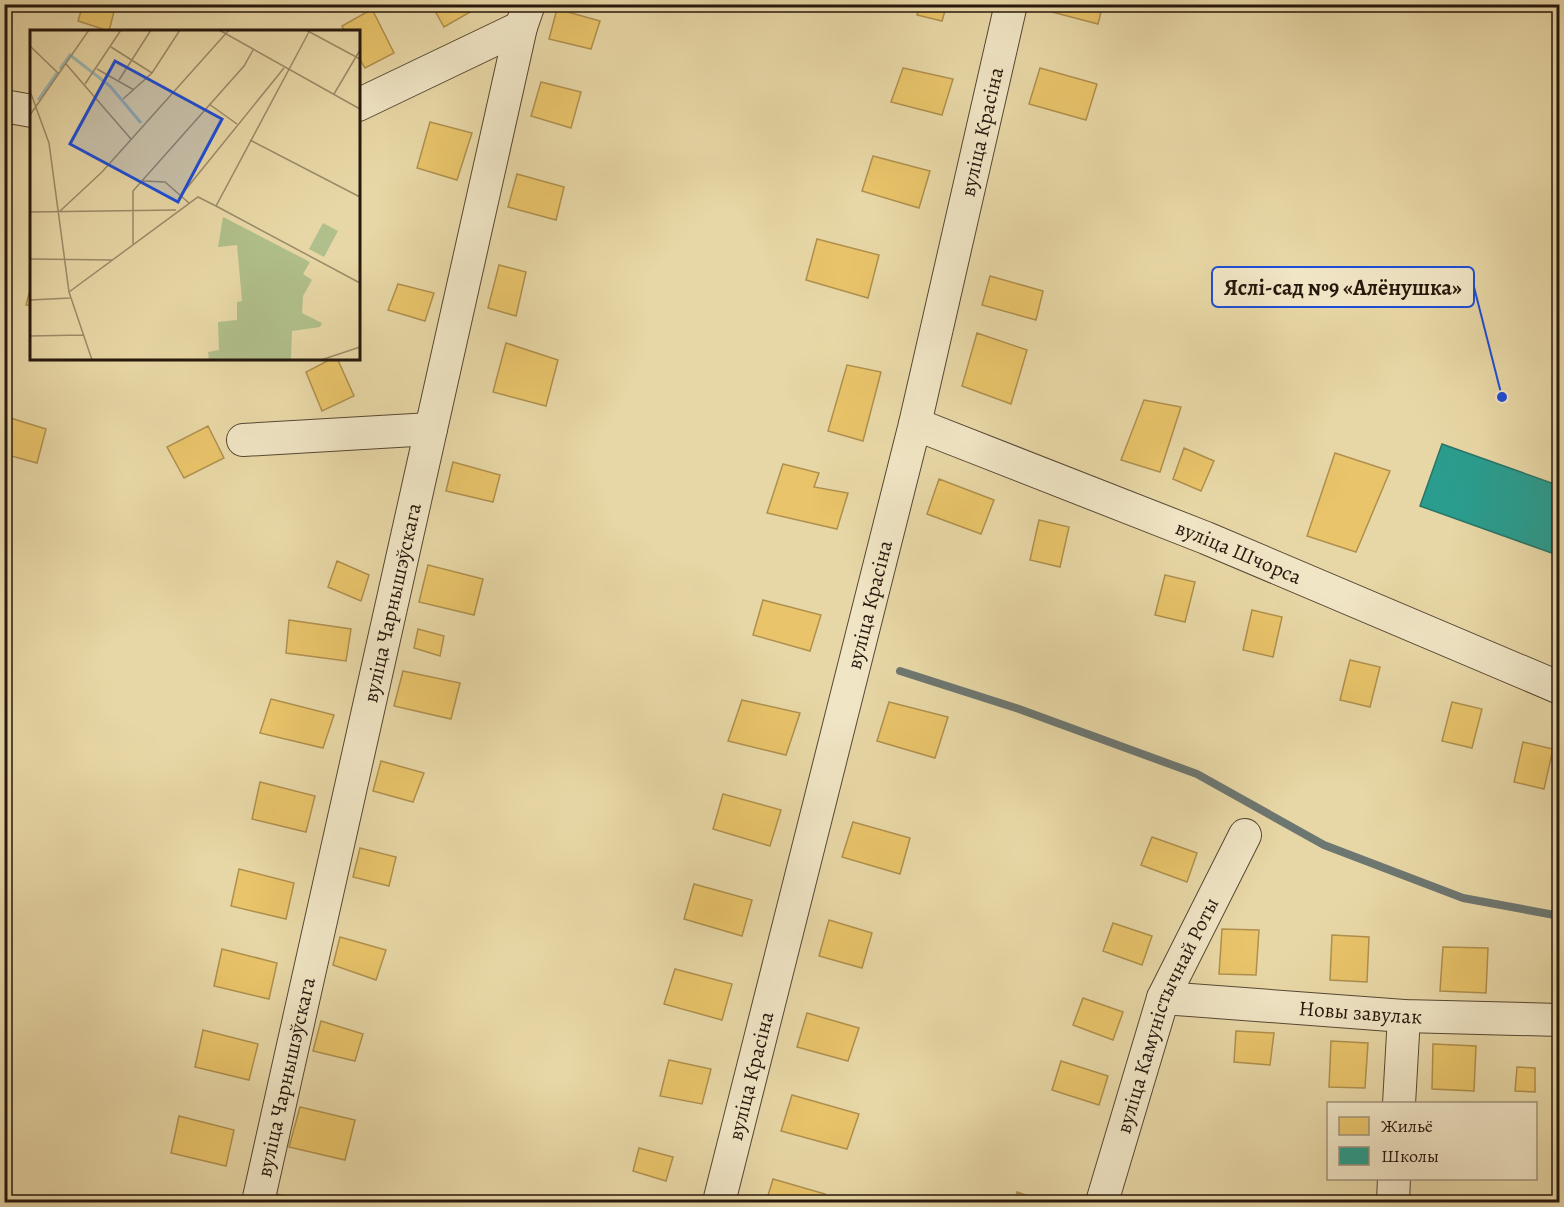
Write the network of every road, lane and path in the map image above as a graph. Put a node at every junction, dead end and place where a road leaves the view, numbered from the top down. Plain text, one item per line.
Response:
1 (1011, 4) edge
2 (525, 16) edge
3 (360, 104) edge
4 (4, 106) edge
5 (30, 111) edge
6 (915, 424) junction
7 (431, 429) junction
8 (243, 440) dead end
9 (1560, 688) edge
10 (1245, 835) dead end
11 (1163, 998) junction
12 (1404, 1016) junction
13 (1560, 1020) edge
14 (1399, 1102) edge
15 (1394, 1180) edge
16 (258, 1203) edge
17 (719, 1203) edge
18 (1102, 1203) edge
19 (1393, 1203) edge

1 - 6 street, вуліца Красіна
2 - 3 street
2 - 7 street, вуліца Чарнышэўскага
4 - 5 street
6 - 9 street, вуліца Шчорса
6 - 17 street, вуліца Красіна
7 - 8 street
7 - 16 street, вуліца Чарнышэўскага
10 - 11 street, вуліца Камуністычнай Роты
11 - 12 street, Новы завулак
11 - 18 street, вуліца Камуністычнай Роты
12 - 13 street, Новы завулак
12 - 14 street
15 - 19 street

